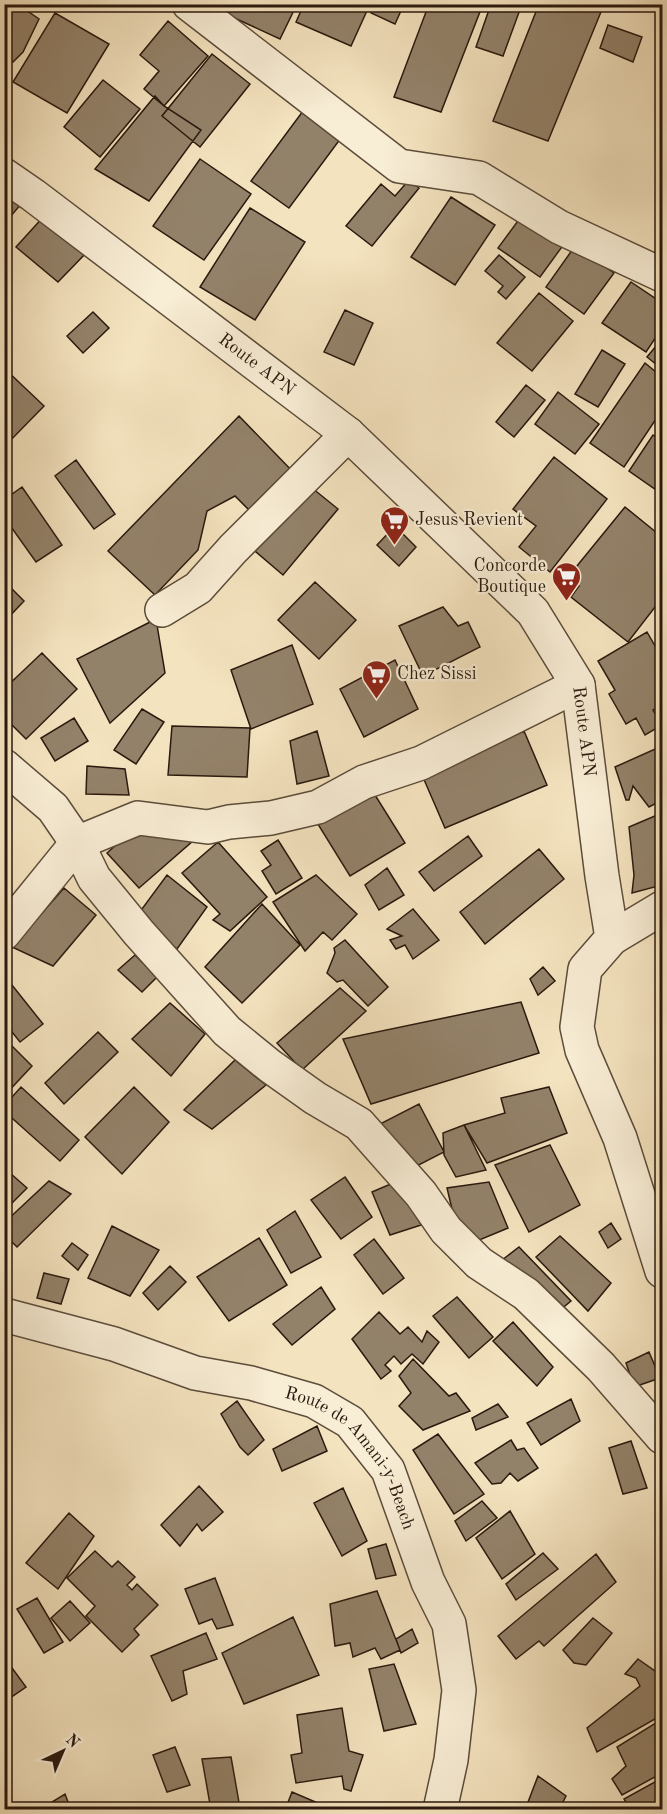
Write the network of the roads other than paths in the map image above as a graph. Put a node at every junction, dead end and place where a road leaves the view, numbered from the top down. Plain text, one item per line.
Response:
1 (189, 4) edge
2 (4, 176) edge
3 (663, 275) edge
4 (348, 434) junction
5 (162, 610) dead end
6 (578, 685) junction
7 (4, 766) edge
8 (77, 843) junction
9 (663, 908) edge
10 (4, 933) edge
11 (612, 938) junction
12 (663, 1271) edge
13 (7, 1321) edge
14 (663, 1437) edge
15 (440, 1809) edge

1 - 3 street
2 - 4 street, Route APN
4 - 5 street
4 - 6 street, Route APN
6 - 8 street
6 - 11 street, Route APN
7 - 8 street
8 - 10 street
8 - 14 street
9 - 11 street
11 - 12 street
13 - 15 street, Route de Amani-y-Beach

